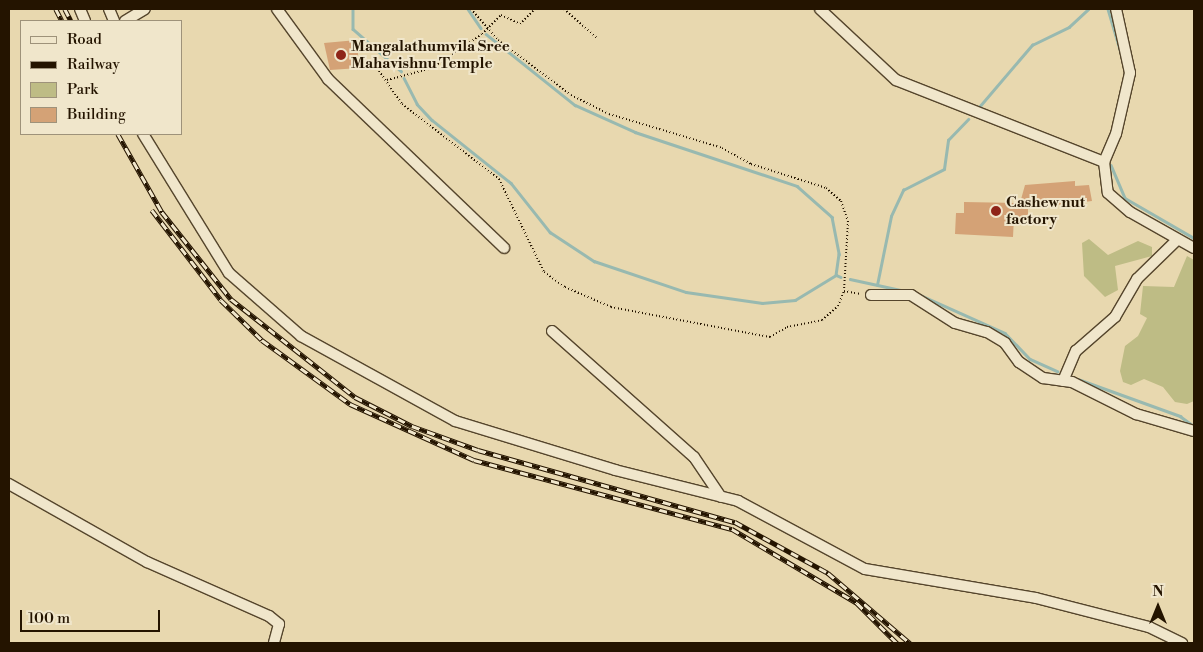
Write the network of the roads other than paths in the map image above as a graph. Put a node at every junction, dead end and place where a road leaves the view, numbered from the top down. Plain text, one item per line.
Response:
1 (145, 9) edge
2 (277, 9) edge
3 (820, 9) edge
4 (1116, 9) edge
5 (127, 20) edge
6 (144, 135) edge
7 (1104, 162) junction
8 (1177, 240) junction
9 (504, 248) dead end
10 (1194, 248) edge
11 (871, 295) road end
12 (552, 331) dead end
13 (1063, 380) junction
14 (1194, 431) edge
15 (9, 484) edge
16 (721, 497) junction
17 (274, 643) edge
18 (1182, 643) edge

1 - 5 street
2 - 9 street
3 - 7 street
4 - 7 street
6 - 16 street
7 - 8 street
8 - 10 street
8 - 13 street
11 - 13 street
12 - 16 street
13 - 14 street
15 - 17 street
16 - 18 street

